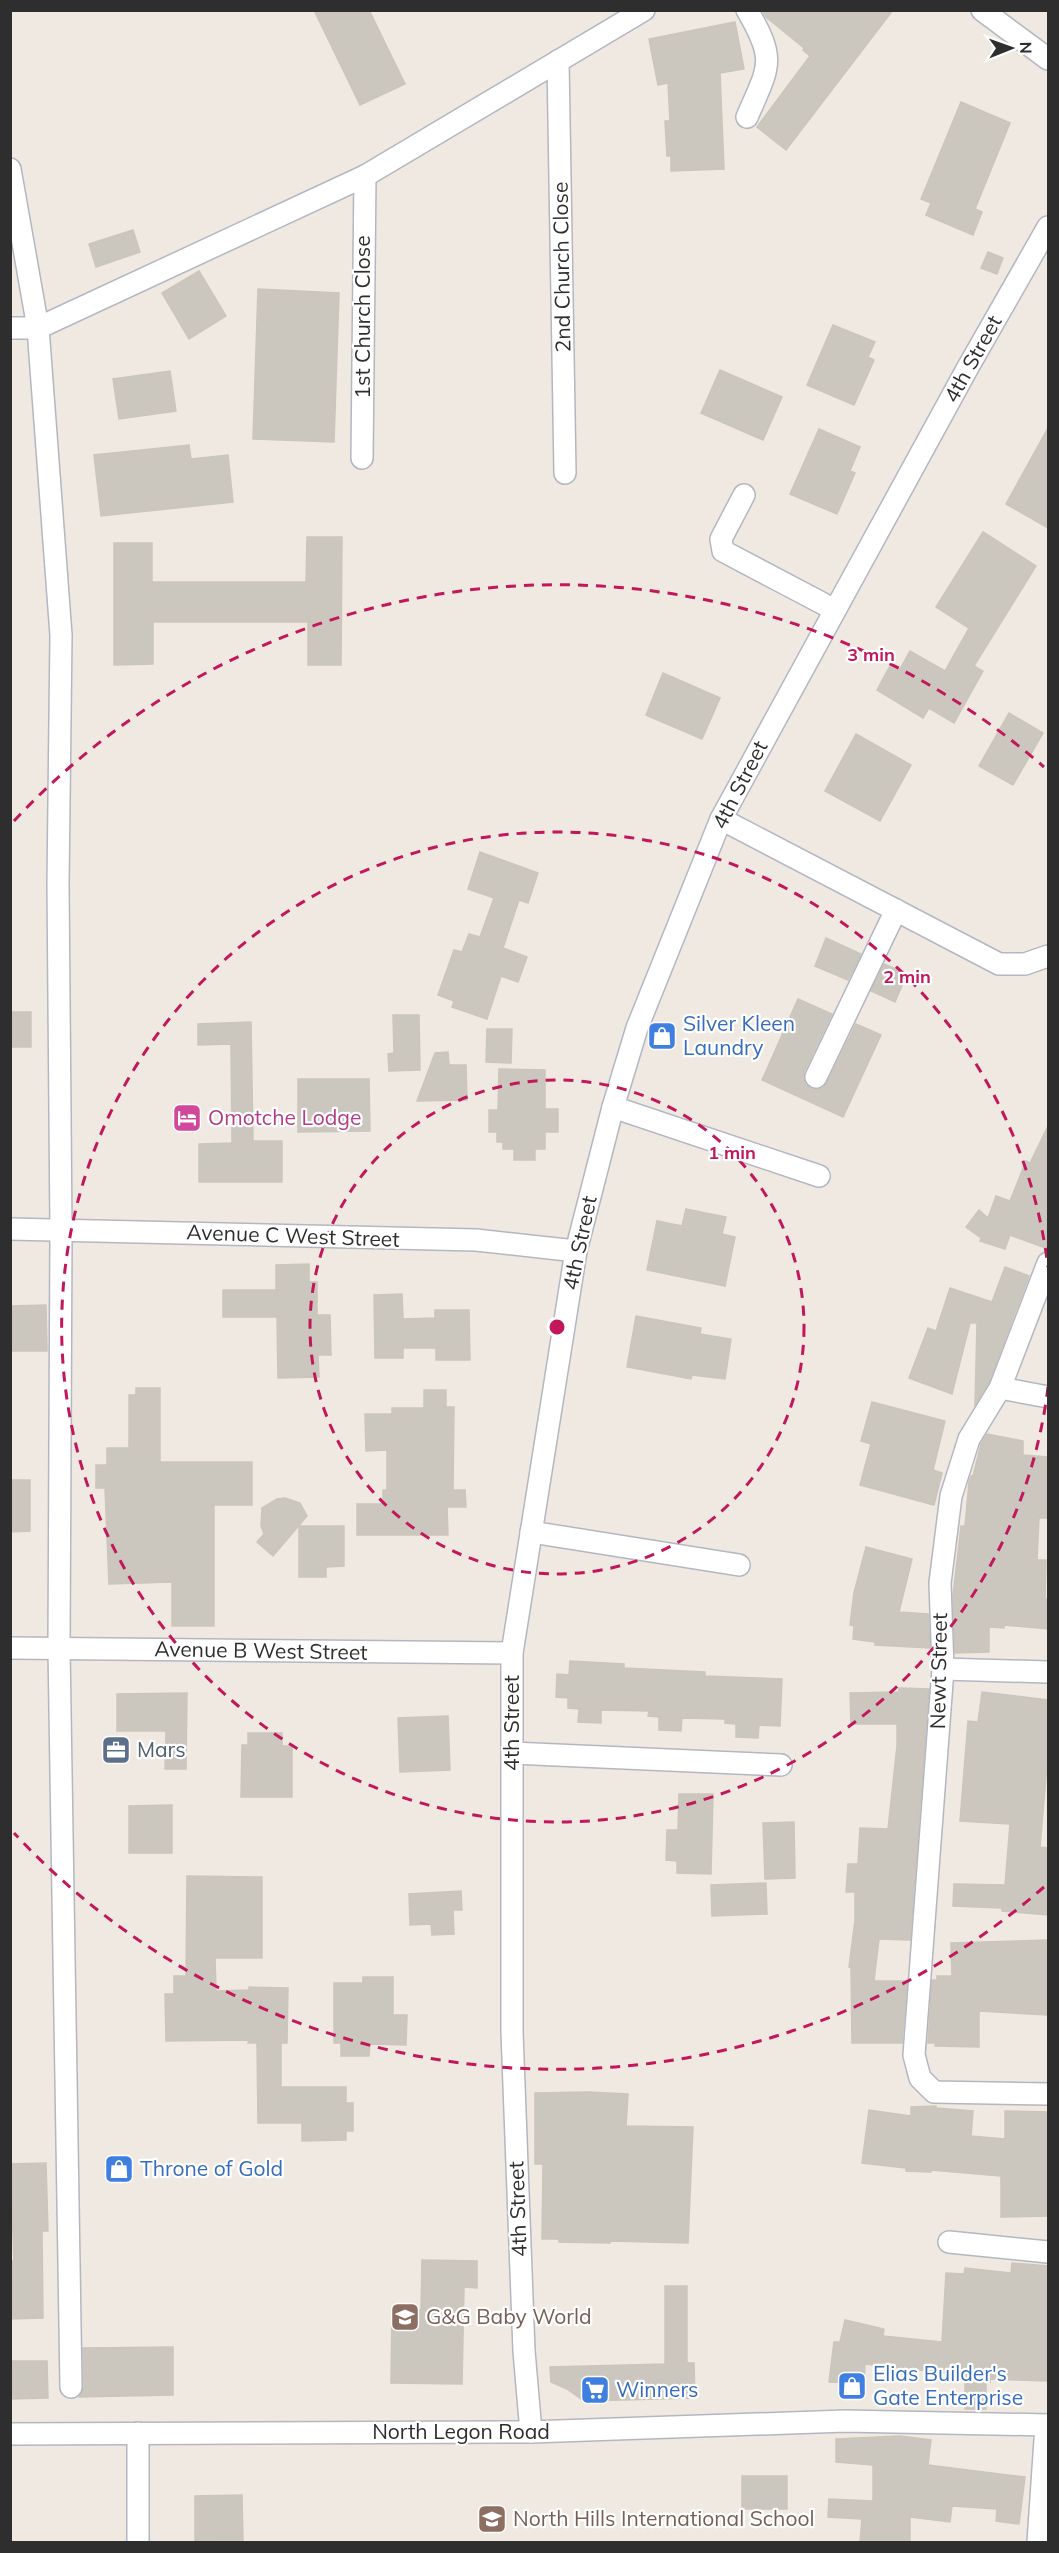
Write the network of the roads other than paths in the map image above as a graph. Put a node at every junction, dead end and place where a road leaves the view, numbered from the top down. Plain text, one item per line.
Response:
1 (644, 10) edge
2 (747, 10) edge
3 (982, 10) edge
4 (1048, 59) edge
5 (558, 61) junction
6 (747, 117) dead end
7 (10, 169) edge
8 (365, 176) junction
9 (1048, 227) edge
10 (10, 327) edge
11 (39, 328) junction
12 (362, 458) dead end
13 (565, 473) dead end
14 (744, 495) dead end
15 (835, 610) junction
16 (721, 819) junction
17 (896, 910) junction
18 (1048, 956) edge
19 (816, 1077) dead end
20 (613, 1107) junction
21 (819, 1176) dead end
22 (10, 1229) edge
23 (61, 1230) junction
24 (576, 1251) junction
25 (1048, 1263) edge
26 (1000, 1388) junction
27 (1048, 1397) edge
28 (531, 1532) junction
29 (738, 1565) dead end
30 (10, 1648) edge
31 (59, 1649) junction
32 (512, 1653) junction
33 (943, 1669) junction
34 (1048, 1672) edge
35 (512, 1753) junction
36 (781, 1765) dead end
37 (1048, 2094) edge
38 (949, 2242) dead end
39 (1048, 2252) edge
40 (71, 2387) dead end
41 (1047, 2425) edge
42 (531, 2432) junction
43 (138, 2433) junction
44 (10, 2434) edge
45 (138, 2542) edge
46 (1038, 2542) edge

1 - 5 street
2 - 6 street
3 - 4 street
5 - 8 street
5 - 13 street, 2nd Church Close
7 - 11 street
8 - 11 street
8 - 12 street, 1st Church Close
9 - 15 street, 4th Street
10 - 11 street
11 - 23 street
14 - 15 street
15 - 16 street, 4th Street
16 - 17 street
16 - 20 street, 4th Street
17 - 18 street
17 - 19 street
20 - 21 street
20 - 24 street, 4th Street
22 - 23 street, Avenue C West Street
23 - 24 street, Avenue C West Street
23 - 31 street
24 - 28 street, 4th Street
25 - 26 street, Newt Street
26 - 27 street
26 - 33 street, Newt Street
28 - 29 street
28 - 32 street, 4th Street
30 - 31 street, Avenue B West Street
31 - 32 street, Avenue B West Street
31 - 40 street
32 - 35 street, 4th Street
33 - 34 street
33 - 37 street, Newt Street
35 - 36 street
35 - 42 street, 4th Street
38 - 39 street
41 - 42 street, North Legon Road
41 - 46 street
42 - 43 street, North Legon Road
43 - 44 street, North Legon Road
43 - 45 street

